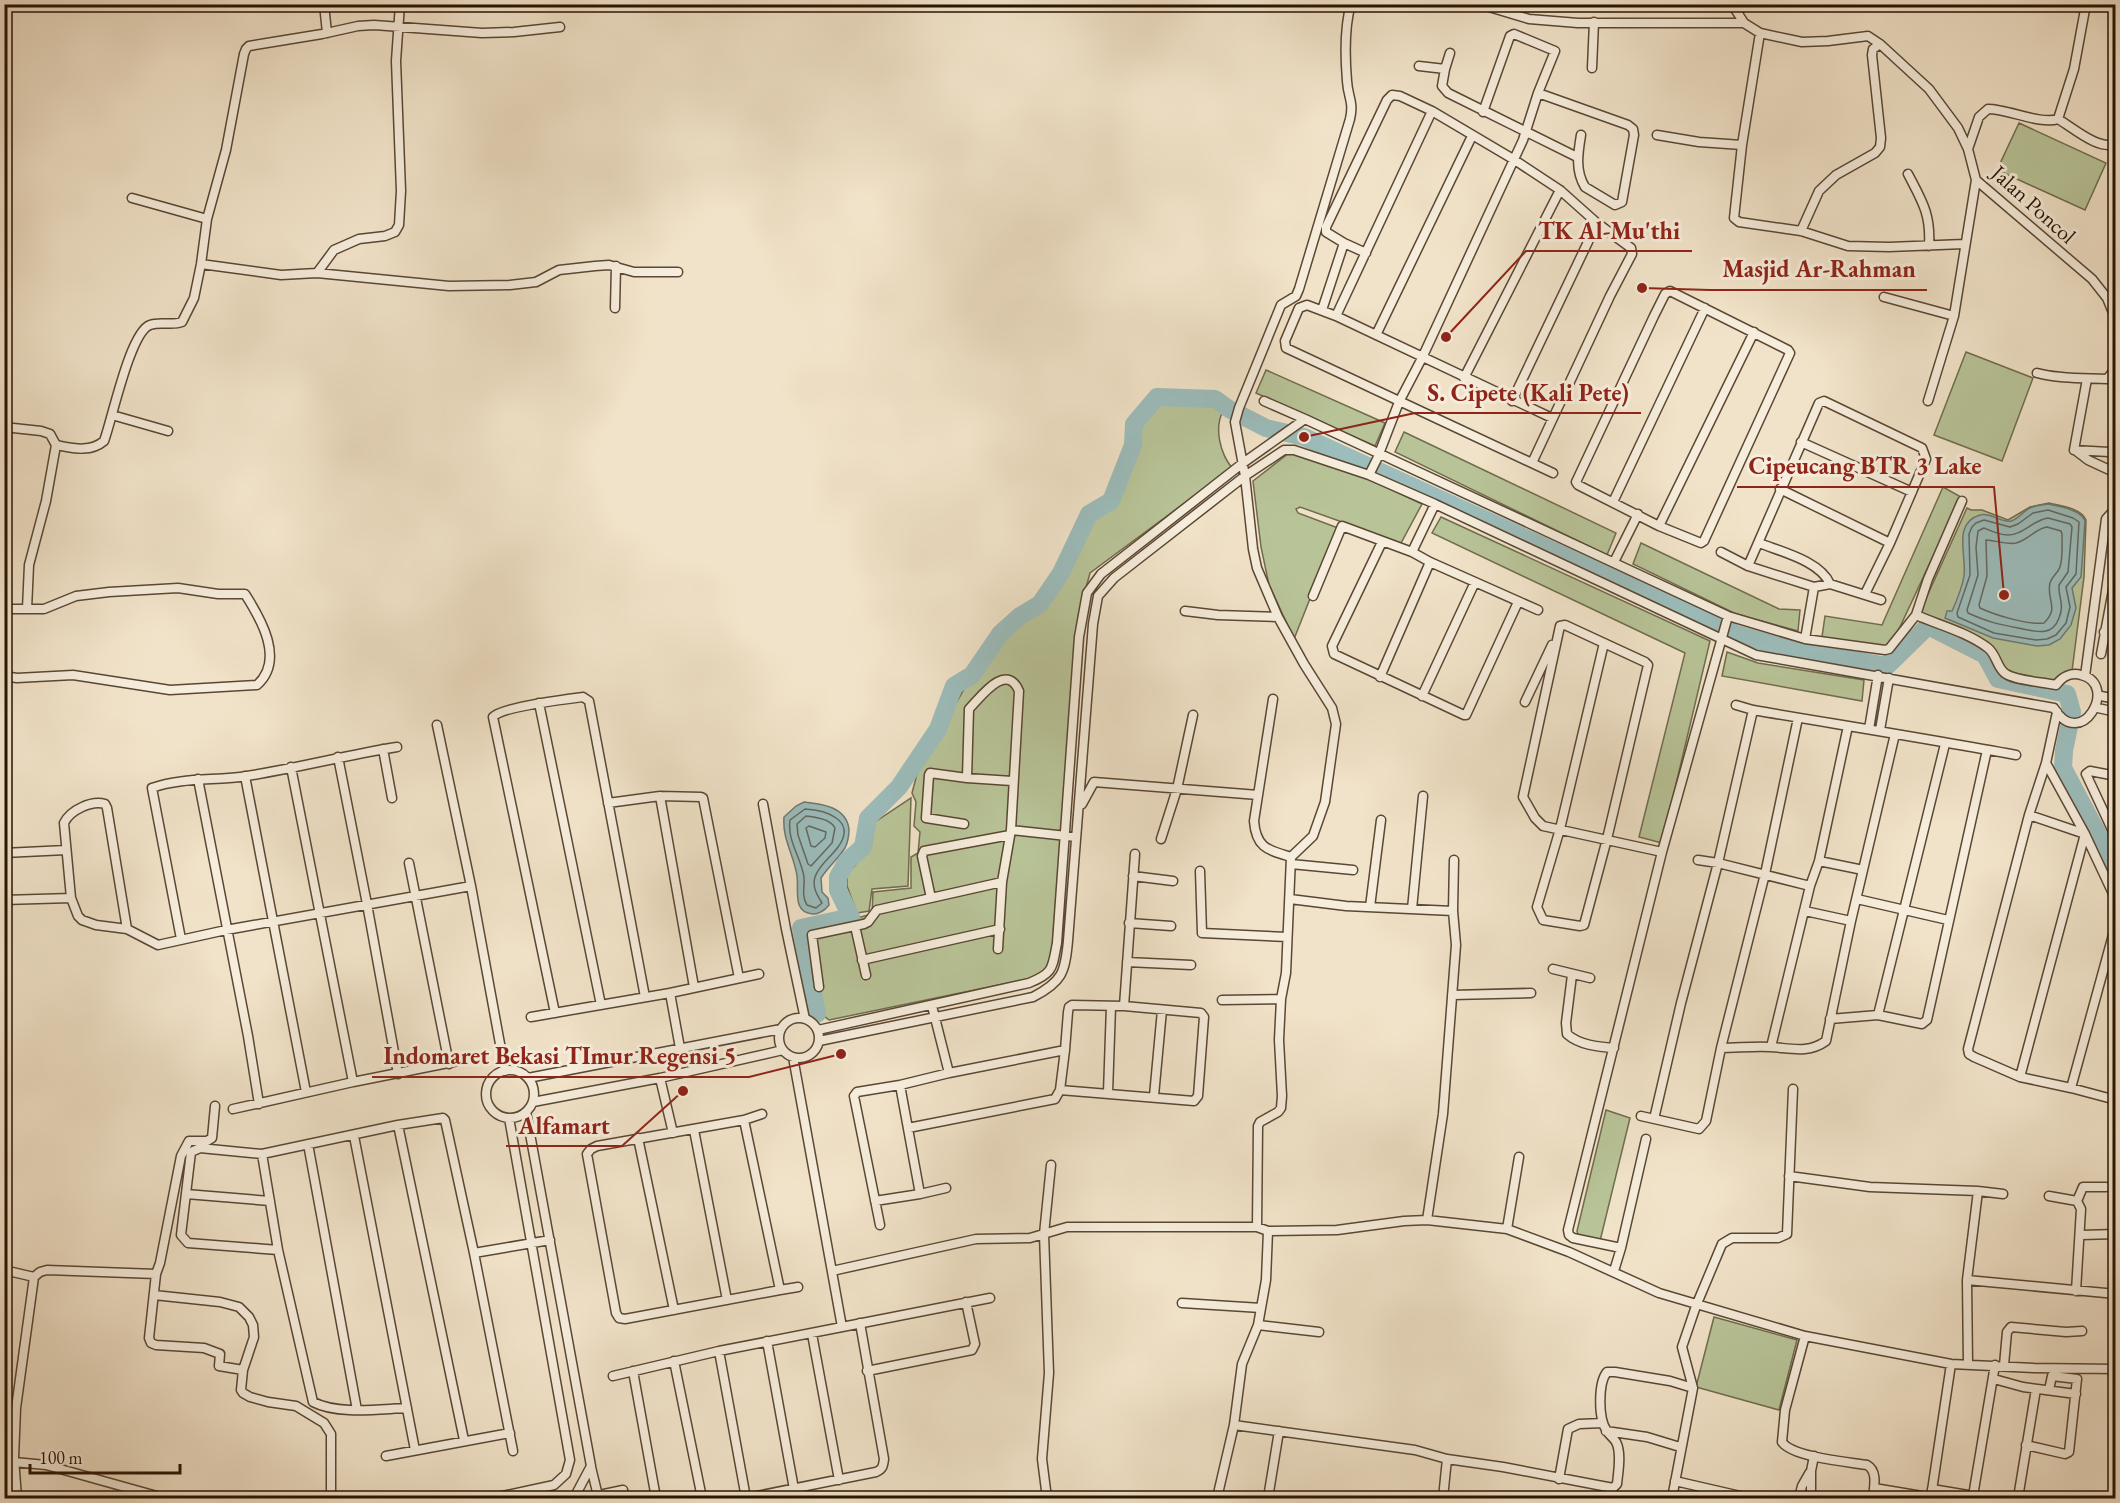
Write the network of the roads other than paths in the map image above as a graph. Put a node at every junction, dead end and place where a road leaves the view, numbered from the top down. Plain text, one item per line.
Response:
1 (324, 4) edge
2 (400, 4) edge
3 (1351, 4) edge
4 (1479, 4) edge
5 (1732, 4) edge
6 (2086, 4) edge
7 (1594, 22) junction
8 (1744, 23) junction
9 (560, 27) dead end
10 (398, 28) junction
11 (327, 33) junction
12 (1760, 33) junction
13 (1880, 44) junction
14 (1450, 53) dead end
15 (1419, 66) dead end
16 (1592, 68) dead end
17 (1445, 69) junction
18 (1538, 93) junction
19 (1432, 111) junction
20 (1483, 112) junction
21 (2058, 119) junction
22 (1581, 135) dead end
23 (1657, 135) dead end
24 (1472, 136) junction
25 (1524, 136) junction
26 (2115, 143) edge
27 (1742, 145) junction
28 (1968, 149) junction
29 (1514, 157) junction
30 (1577, 157) junction
31 (1908, 174) dead end
32 (1976, 180) junction
33 (1560, 190) junction
34 (132, 198) dead end
35 (207, 219) junction
36 (1597, 223) junction
37 (1801, 231) junction
38 (1344, 243) junction
39 (1964, 244) junction
40 (1929, 246) junction
41 (1366, 253) junction
42 (201, 264) junction
43 (616, 267) junction
44 (678, 272) dead end
45 (317, 273) junction
46 (1884, 297) dead end
47 (615, 308) dead end
48 (1706, 308) junction
49 (1322, 310) junction
50 (1336, 316) junction
51 (1954, 316) junction
52 (2115, 320) edge
53 (1754, 332) junction
54 (1377, 335) junction
55 (1422, 358) junction
56 (2115, 368) edge
57 (2037, 373) dead end
58 (1464, 378) junction
59 (2087, 379) junction
60 (2111, 380) edge
61 (1264, 400) dead end
62 (1512, 401) junction
63 (1928, 401) dead end
64 (1399, 402) junction
65 (112, 415) junction
66 (1552, 418) junction
67 (1305, 419) junction
68 (4, 427) edge
69 (168, 431) dead end
70 (2115, 438) edge
71 (1801, 442) junction
72 (56, 445) junction
73 (2074, 450) junction
74 (1378, 457) junction
75 (1243, 462) junction
76 (1532, 463) junction
77 (1370, 472) junction
78 (2115, 473) edge
79 (1553, 474) dead end
80 (1245, 476) junction
81 (1780, 489) junction
82 (1912, 492) junction
83 (1962, 501) dead end
84 (1613, 502) junction
85 (1435, 504) junction
86 (2115, 508) edge
87 (1638, 514) junction
88 (1659, 526) junction
89 (1382, 542) junction
90 (1759, 543) junction
91 (1890, 543) junction
92 (1412, 552) junction
93 (1720, 552) dead end
94 (1430, 562) junction
95 (1614, 562) junction
96 (1748, 566) junction
97 (2115, 580) edge
98 (1475, 582) junction
99 (1830, 584) junction
100 (1814, 587) junction
101 (1865, 594) junction
102 (1313, 596) dead end
103 (1881, 600) dead end
104 (1518, 602) junction
105 (4, 609) edge
106 (27, 609) junction
107 (1538, 610) dead end
108 (1185, 611) dead end
109 (1916, 615) junction
110 (1278, 617) junction
111 (1727, 617) junction
112 (1080, 623) junction
113 (1093, 624) junction
114 (2104, 632) junction
115 (1558, 633) junction
116 (2115, 634) edge
117 (1721, 637) junction
118 (1805, 639) junction
119 (1604, 643) junction
120 (2101, 654) dead end
121 (1878, 675) junction
122 (2082, 675) junction
123 (4, 676) edge
124 (1380, 677) junction
125 (1889, 678) junction
126 (1422, 696) junction
127 (2101, 696) junction
128 (1273, 699) dead end
129 (2115, 699) edge
130 (1525, 702) dead end
131 (539, 704) junction
132 (1736, 705) dead end
133 (2098, 708) junction
134 (1753, 710) junction
135 (2057, 712) junction
136 (2115, 712) edge
137 (1193, 715) dead end
138 (1798, 717) junction
139 (437, 725) dead end
140 (1848, 726) junction
141 (1869, 729) junction
142 (1880, 730) junction
143 (1895, 734) junction
144 (1945, 744) junction
145 (397, 747) dead end
146 (383, 749) junction
147 (1987, 750) junction
148 (2016, 755) dead end
149 (338, 757) junction
150 (2046, 762) junction
151 (291, 767) junction
152 (245, 776) junction
153 (2115, 776) edge
154 (967, 778) junction
155 (198, 780) junction
156 (1012, 781) junction
157 (1177, 789) junction
158 (1257, 795) junction
159 (660, 796) junction
160 (1423, 796) dead end
161 (392, 798) dead end
162 (608, 803) junction
163 (763, 804) dead end
164 (1079, 810) junction
165 (2029, 815) junction
166 (1381, 820) dead end
167 (964, 824) dead end
168 (1560, 829) junction
169 (1010, 832) junction
170 (2085, 834) junction
171 (1065, 836) junction
172 (1076, 837) junction
173 (2115, 838) edge
174 (1161, 839) dead end
175 (1607, 839) junction
176 (66, 850) junction
177 (1662, 852) junction
178 (4, 853) edge
179 (1135, 854) dead end
180 (1454, 860) dead end
181 (1698, 860) dead end
182 (1291, 861) junction
183 (1819, 861) junction
184 (409, 863) dead end
185 (1718, 863) junction
186 (1353, 870) dead end
187 (1863, 870) junction
188 (1200, 871) dead end
189 (1765, 874) junction
190 (1133, 876) junction
191 (1173, 881) dead end
192 (1002, 882) junction
193 (471, 886) junction
194 (1810, 886) junction
195 (415, 897) junction
196 (71, 898) junction
197 (931, 898) junction
198 (1290, 899) junction
199 (1857, 899) junction
200 (4, 900) edge
201 (2115, 900) edge
202 (367, 904) junction
203 (1370, 907) junction
204 (1412, 909) junction
205 (1454, 911) junction
206 (1805, 911) junction
207 (1905, 911) junction
208 (319, 914) junction
209 (1948, 920) junction
210 (272, 921) junction
211 (1851, 921) junction
212 (1129, 923) junction
213 (2115, 924) edge
214 (855, 926) junction
215 (1172, 926) dead end
216 (127, 929) junction
217 (1000, 929) junction
218 (226, 930) junction
219 (1287, 937) junction
220 (181, 939) junction
221 (999, 949) dead end
222 (862, 960) junction
223 (1127, 962) junction
224 (1191, 965) dead end
225 (1553, 969) dead end
226 (759, 974) dead end
227 (866, 975) dead end
228 (1572, 975) junction
229 (739, 978) junction
230 (1590, 978) dead end
231 (694, 987) junction
232 (819, 987) dead end
233 (670, 993) junction
234 (1531, 993) dead end
235 (1452, 995) junction
236 (645, 997) junction
237 (1281, 999) junction
238 (1222, 1000) dead end
239 (601, 1005) junction
240 (932, 1006) junction
241 (1111, 1006) junction
242 (1124, 1006) junction
243 (1161, 1010) junction
244 (555, 1012) junction
245 (1878, 1015) junction
246 (531, 1017) dead end
247 (935, 1018) junction
248 (806, 1019) junction
249 (1830, 1019) junction
250 (781, 1029) junction
251 (818, 1030) junction
252 (819, 1041) junction
253 (1771, 1047) junction
254 (680, 1048) junction
255 (1614, 1048) junction
256 (1721, 1048) junction
257 (783, 1050) junction
258 (1065, 1050) junction
259 (793, 1057) junction
260 (463, 1060) dead end
261 (448, 1064) junction
262 (505, 1071) junction
263 (949, 1073) junction
264 (398, 1074) junction
265 (2020, 1077) junction
266 (528, 1078) junction
267 (660, 1078) junction
268 (353, 1082) junction
269 (900, 1085) junction
270 (2071, 1088) junction
271 (1793, 1089) dead end
272 (1060, 1090) junction
273 (306, 1092) junction
274 (1107, 1093) junction
275 (1154, 1096) junction
276 (2115, 1100) edge
277 (532, 1102) junction
278 (259, 1104) junction
279 (215, 1106) dead end
280 (233, 1108) dead end
281 (526, 1112) junction
282 (762, 1114) dead end
283 (1641, 1116) dead end
284 (508, 1118) junction
285 (1654, 1119) junction
286 (744, 1120) junction
287 (398, 1125) junction
288 (909, 1128) junction
289 (694, 1130) junction
290 (673, 1133) junction
291 (354, 1136) junction
292 (638, 1138) junction
293 (1646, 1139) dead end
294 (308, 1144) junction
295 (262, 1154) junction
296 (1519, 1157) dead end
297 (1051, 1165) dead end
298 (1789, 1176) junction
299 (946, 1188) dead end
300 (2106, 1188) dead end
301 (1978, 1191) junction
302 (186, 1194) junction
303 (920, 1194) junction
304 (2003, 1194) dead end
305 (2049, 1196) dead end
306 (270, 1201) junction
307 (875, 1201) junction
308 (2077, 1201) junction
309 (1427, 1220) junction
310 (880, 1225) dead end
311 (1257, 1227) junction
312 (1507, 1229) junction
313 (1268, 1231) junction
314 (1044, 1234) junction
315 (2115, 1234) edge
316 (2081, 1235) junction
317 (548, 1240) junction
318 (534, 1242) junction
319 (1621, 1248) junction
320 (278, 1250) junction
321 (474, 1253) junction
322 (4, 1269) edge
323 (832, 1271) junction
324 (1614, 1271) junction
325 (156, 1274) junction
326 (34, 1277) junction
327 (1967, 1280) junction
328 (798, 1287) dead end
329 (780, 1290) junction
330 (2076, 1291) junction
331 (2115, 1294) edge
332 (154, 1295) junction
333 (990, 1298) dead end
334 (728, 1300) junction
335 (966, 1302) junction
336 (1182, 1304) dead end
337 (1696, 1306) junction
338 (1261, 1308) junction
339 (674, 1310) junction
340 (860, 1323) junction
341 (1258, 1325) junction
342 (842, 1327) junction
343 (2082, 1331) dead end
344 (1319, 1332) dead end
345 (812, 1334) junction
346 (1805, 1336) junction
347 (767, 1341) junction
348 (719, 1351) junction
349 (674, 1361) junction
350 (1951, 1364) junction
351 (1968, 1364) junction
352 (2000, 1365) junction
353 (2115, 1369) edge
354 (243, 1370) junction
355 (633, 1371) junction
356 (867, 1371) junction
357 (613, 1376) dead end
358 (1994, 1379) junction
359 (1693, 1388) junction
360 (2036, 1389) junction
361 (2049, 1390) junction
362 (2076, 1394) junction
363 (407, 1408) junction
364 (357, 1410) junction
365 (1233, 1425) junction
366 (1605, 1427) junction
367 (1279, 1431) junction
368 (510, 1433) junction
369 (464, 1440) junction
370 (2026, 1445) junction
371 (1680, 1447) junction
372 (415, 1450) junction
373 (513, 1451) dead end
374 (386, 1456) dead end
375 (1814, 1456) junction
376 (1447, 1459) junction
377 (14, 1460) junction
378 (591, 1466) junction
379 (1811, 1472) junction
380 (1559, 1479) junction
381 (839, 1480) junction
382 (1675, 1481) junction
383 (1874, 1488) junction
384 (794, 1489) junction
385 (623, 1490) dead end
386 (1933, 1495) edge
387 (598, 1496) junction
388 (1973, 1496) junction
389 (17, 1498) edge
390 (164, 1498) edge
391 (331, 1498) edge
392 (493, 1498) edge
393 (574, 1498) edge
394 (585, 1498) edge
395 (657, 1498) edge
396 (702, 1498) edge
397 (746, 1498) edge
398 (1047, 1498) edge
399 (1217, 1498) edge
400 (1268, 1498) edge
401 (1443, 1498) edge
402 (1672, 1498) edge
403 (1749, 1498) edge
404 (1799, 1498) edge
405 (1811, 1498) edge
406 (1873, 1498) edge
407 (1986, 1498) edge
408 (2018, 1498) edge

1 - 11 street
2 - 10 street
3 - 75 street
4 - 7 street
5 - 8 street, Jalan Poncol
6 - 21 street
7 - 8 street
7 - 16 street
8 - 12 street, Jalan Poncol
9 - 10 street
10 - 11 street
10 - 45 street
11 - 35 street
12 - 13 street, Jalan Poncol
12 - 27 street
13 - 28 street, Jalan Poncol
13 - 37 street
14 - 17 street
15 - 17 street
17 - 20 street
18 - 20 street
18 - 25 street
18 - 30 street
19 - 24 street
19 - 38 street
19 - 41 street
20 - 25 street
21 - 26 street
21 - 28 street
22 - 30 street
23 - 27 street
24 - 29 street
24 - 54 street
25 - 29 street
25 - 30 street
27 - 37 street
28 - 32 street, Jalan Poncol
29 - 33 street
29 - 55 street
31 - 40 street
32 - 39 street
32 - 52 street, Jalan Poncol
33 - 36 street
33 - 58 street
34 - 35 street
35 - 42 street
36 - 62 street
36 - 66 street
37 - 40 street
38 - 41 street
38 - 49 street
39 - 40 street
39 - 51 street
41 - 50 street
42 - 45 street
42 - 65 street
43 - 44 street
43 - 45 street
43 - 47 street
46 - 51 street
48 - 53 street
48 - 84 street
48 - 84 street
49 - 50 street
49 - 64 street
50 - 54 street
51 - 63 street
53 - 88 street
53 - 88 street
54 - 55 street
55 - 58 street
55 - 64 street
56 - 60 street
57 - 59 street
58 - 62 street
59 - 60 street
59 - 73 street
61 - 67 street
62 - 66 street
64 - 74 street
64 - 76 street
65 - 69 street
65 - 72 street
66 - 76 street
67 - 74 street
67 - 75 street
68 - 72 street
70 - 73 street
71 - 81 street
71 - 82 street
71 - 82 street
72 - 106 street
73 - 78 street
74 - 77 street
74 - 95 street
75 - 80 street
75 - 112 street
76 - 79 street
77 - 80 street
77 - 85 street
80 - 110 street
80 - 113 street
81 - 90 street
81 - 91 street
82 - 91 street
83 - 109 street
84 - 87 street
85 - 92 street
85 - 117 street
86 - 122 street
87 - 88 street
87 - 95 street
89 - 92 street
89 - 102 street
89 - 124 street
90 - 96 street
90 - 99 street
91 - 101 street
92 - 94 street
93 - 96 street
94 - 98 street
94 - 124 street
95 - 111 street
96 - 100 street
97 - 114 street
98 - 104 street
98 - 126 street
99 - 100 street
99 - 101 street
100 - 118 street
101 - 103 street
104 - 107 street
104 - 126 street
105 - 106 street
106 - 123 street
108 - 110 street
109 - 118 street
109 - 122 street
110 - 182 street
111 - 117 street
111 - 118 street
112 - 113 street
112 - 171 street
113 - 164 street
114 - 116 street
114 - 120 street
115 - 119 street
115 - 130 street
115 - 168 street
117 - 121 street
117 - 177 street
119 - 168 street
119 - 175 street
121 - 125 street
121 - 141 street
122 - 127 street
124 - 126 street
125 - 135 street
125 - 142 street
127 - 129 street
127 - 133 street
128 - 158 street
131 - 162 street
131 - 239 street
131 - 244 street
132 - 134 street
133 - 135 street
133 - 136 street
134 - 138 street
134 - 185 street
135 - 150 street
137 - 157 street
138 - 140 street
138 - 189 street
139 - 193 street
140 - 141 street
140 - 183 street
141 - 142 street
142 - 143 street
143 - 144 street
143 - 187 street
144 - 147 street
144 - 207 street
145 - 146 street
146 - 149 street
146 - 161 street
147 - 148 street
147 - 209 street
149 - 151 street
149 - 202 street
150 - 165 street
150 - 170 street
151 - 152 street
151 - 208 street
152 - 155 street
152 - 210 street
153 - 173 street
154 - 156 street
154 - 156 street
154 - 167 street
155 - 218 street
155 - 220 street
156 - 169 street
157 - 158 street
157 - 164 street
157 - 174 street
158 - 182 street
159 - 162 street
159 - 229 street
159 - 231 street
160 - 204 street
162 - 236 street
163 - 248 street
164 - 172 street
165 - 170 street
165 - 265 street
166 - 203 street
168 - 175 street
168 - 175 street
169 - 171 street
169 - 192 street
169 - 197 street
170 - 201 street
170 - 265 street
171 - 172 street
171 - 240 street
172 - 247 street
175 - 177 street
176 - 178 street
176 - 196 street
176 - 216 street
177 - 255 street
179 - 190 street
180 - 205 street
181 - 185 street
182 - 186 street
182 - 198 street
183 - 187 street
183 - 194 street
184 - 195 street
185 - 189 street
185 - 285 street
187 - 199 street
188 - 219 street
189 - 194 street
189 - 256 street
190 - 191 street
190 - 212 street
192 - 197 street
192 - 217 street
193 - 195 street
193 - 262 street
194 - 206 street
195 - 202 street
195 - 261 street
196 - 200 street
196 - 216 street
197 - 214 street
198 - 203 street
198 - 219 street
199 - 207 street
199 - 211 street
202 - 208 street
202 - 264 street
203 - 204 street
204 - 205 street
205 - 235 street
206 - 211 street
206 - 253 street
207 - 209 street
207 - 245 street
208 - 210 street
208 - 268 street
209 - 245 street
210 - 218 street
210 - 273 street
211 - 249 street
212 - 215 street
212 - 223 street
213 - 270 street
214 - 222 street
214 - 232 street
216 - 220 street
217 - 221 street
217 - 222 street
218 - 220 street
218 - 278 street
219 - 237 street
222 - 227 street
223 - 224 street
223 - 242 street
225 - 228 street
226 - 229 street
228 - 230 street
228 - 255 street
229 - 231 street
231 - 233 street
233 - 236 street
233 - 254 street
234 - 235 street
235 - 309 street
236 - 239 street
237 - 238 street
237 - 311 street
239 - 244 street
240 - 247 street
240 - 251 street
241 - 242 street
241 - 258 street
241 - 274 street
242 - 243 street
243 - 275 street
243 - 275 street
244 - 246 street
245 - 249 street
247 - 252 street
247 - 263 street
248 - 250 street
248 - 251 street
249 - 253 street
250 - 254 street
250 - 257 street
251 - 252 street
252 - 259 street
253 - 256 street
254 - 266 street
255 - 319 street
256 - 285 street
257 - 259 street
257 - 267 street
258 - 263 street
258 - 272 street
259 - 323 street
260 - 261 street
261 - 264 street
262 - 266 street
262 - 284 street
263 - 269 street
264 - 268 street
265 - 270 street
266 - 277 street
267 - 277 street
267 - 290 street
268 - 273 street
269 - 288 street
269 - 307 street
270 - 276 street
271 - 298 street
272 - 274 street
272 - 288 street
273 - 278 street
274 - 275 street
277 - 281 street
278 - 280 street
279 - 325 street
281 - 284 street
281 - 317 street
282 - 286 street
283 - 285 street
284 - 318 street
286 - 289 street
286 - 329 street
287 - 291 street
287 - 321 street
287 - 369 street
288 - 303 street
289 - 290 street
289 - 334 street
290 - 292 street
291 - 294 street
291 - 363 street
292 - 339 street
292 - 339 street
293 - 319 street
294 - 295 street
294 - 364 street
295 - 302 street
295 - 306 street
296 - 312 street
297 - 314 street
298 - 301 street
298 - 337 street
299 - 303 street
300 - 308 street
301 - 304 street
301 - 327 street
302 - 306 street
302 - 320 street
303 - 307 street
305 - 308 street
306 - 320 street
307 - 310 street
308 - 316 street
309 - 312 street
309 - 313 street
311 - 313 street
311 - 314 street
312 - 324 street
313 - 338 street
314 - 323 street
314 - 398 street
315 - 316 street
316 - 330 street
317 - 318 street
317 - 378 street
318 - 321 street
318 - 392 street
319 - 324 street
320 - 364 street
321 - 368 street
322 - 326 street
323 - 342 street
324 - 337 street
325 - 326 street
325 - 332 street
326 - 377 street
327 - 330 street
327 - 351 street
328 - 329 street
329 - 334 street
330 - 331 street
332 - 354 street
332 - 354 street
333 - 335 street
334 - 339 street
335 - 340 street
335 - 356 street
336 - 338 street
337 - 346 street
337 - 359 street
338 - 341 street
340 - 342 street
340 - 356 street
341 - 344 street
341 - 365 street
342 - 345 street
343 - 352 street
345 - 347 street
345 - 381 street
346 - 350 street
346 - 375 street
347 - 348 street
347 - 384 street
348 - 349 street
348 - 397 street
349 - 355 street
349 - 396 street
350 - 351 street
350 - 386 street
351 - 352 street
352 - 353 street
352 - 358 street
354 - 391 street
355 - 357 street
355 - 395 street
356 - 381 street
358 - 360 street
358 - 388 street
359 - 366 street
359 - 371 street
360 - 361 street
360 - 370 street
361 - 362 street
361 - 362 street
362 - 370 street
363 - 364 street
363 - 372 street
365 - 367 street
365 - 399 street
366 - 371 street
366 - 380 street
366 - 380 street
367 - 376 street
367 - 400 street
368 - 369 street
368 - 373 street
369 - 372 street
370 - 408 street
371 - 382 street
372 - 374 street
375 - 379 street
375 - 383 street
376 - 380 street
376 - 401 street
377 - 389 street
377 - 390 street
378 - 387 street
378 - 393 street
379 - 404 street
379 - 405 street
381 - 384 street
382 - 402 street
382 - 403 street
383 - 386 street
383 - 406 street
384 - 397 street
385 - 387 street
386 - 388 street
387 - 394 street
388 - 407 street

